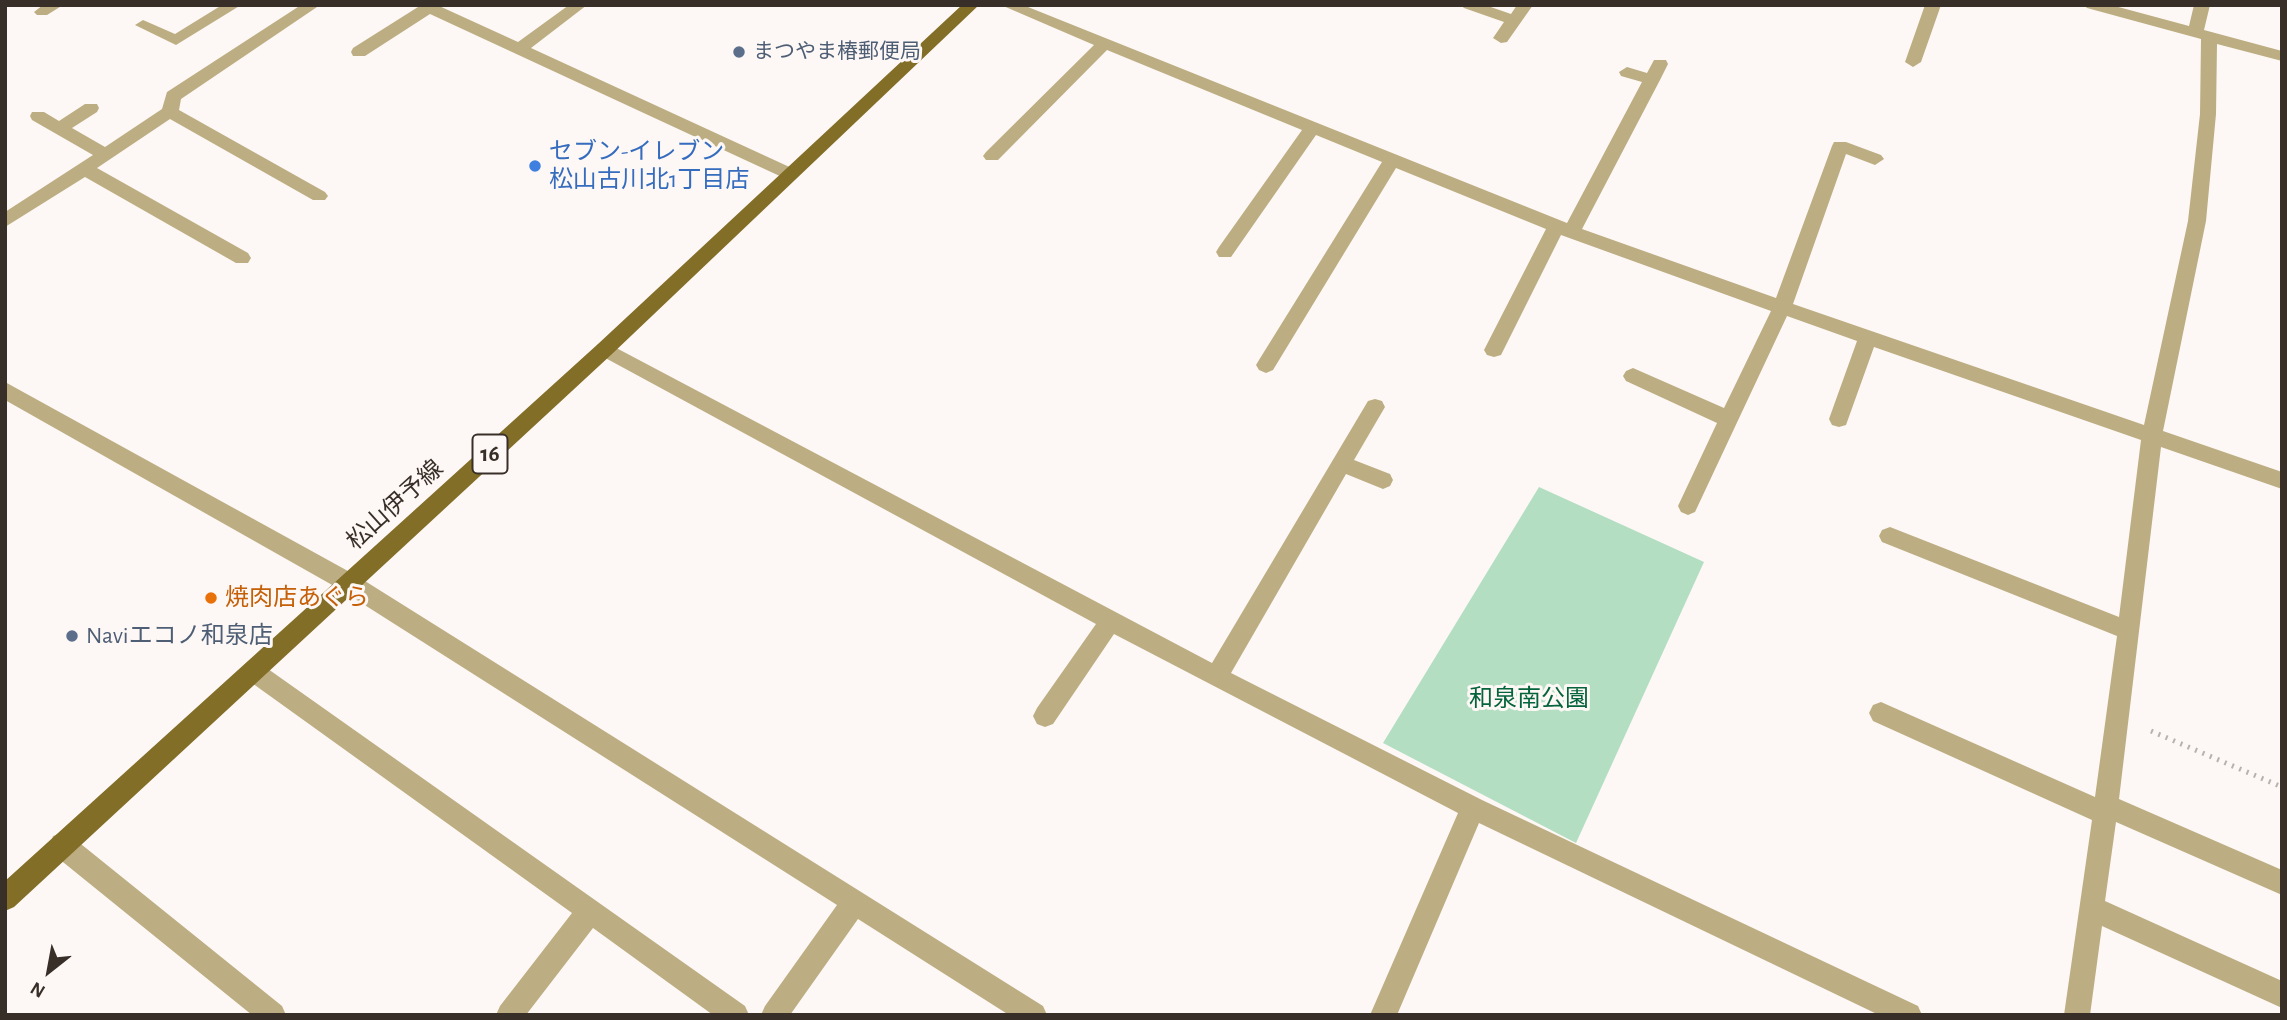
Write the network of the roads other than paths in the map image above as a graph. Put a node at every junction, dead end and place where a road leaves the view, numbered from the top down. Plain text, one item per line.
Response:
1 (233, 5) edge
2 (312, 5) edge
3 (579, 5) edge
4 (1009, 5) edge
5 (1469, 5) edge
6 (1525, 5) edge
7 (1933, 5) edge
8 (2091, 5) edge
9 (2202, 5) edge
10 (427, 6) edge
11 (968, 6) edge
12 (1513, 20) junction
13 (143, 25) dead end
14 (2202, 35) junction
15 (1501, 38) dead end
16 (1104, 44) junction
17 (519, 49) junction
18 (359, 52) dead end
19 (2282, 56) edge
20 (1913, 62) dead end
21 (1627, 72) dead end
22 (91, 108) dead end
23 (170, 112) junction
24 (38, 116) dead end
25 (59, 128) junction
26 (1312, 128) junction
27 (106, 155) junction
28 (992, 156) dead end
29 (1875, 159) dead end
30 (1392, 161) junction
31 (85, 169) junction
32 (790, 174) junction
33 (319, 196) dead end
34 (5, 221) edge
35 (1564, 229) junction
36 (1225, 252) dead end
37 (242, 258) dead end
38 (1782, 307) junction
39 (1868, 337) junction
40 (605, 349) junction
41 (1494, 351) dead end
42 (1266, 365) dead end
43 (1633, 376) dead end
44 (5, 390) edge
45 (1375, 408) dead end
46 (1729, 419) junction
47 (1839, 419) dead end
48 (2152, 436) junction
49 (1342, 464) junction
50 (1383, 480) dead end
51 (2282, 481) edge
52 (1688, 506) dead end
53 (1890, 536) dead end
54 (349, 583) junction
55 (1111, 620) junction
56 (2129, 631) junction
57 (253, 671) junction
58 (1216, 677) junction
59 (1881, 713) dead end
60 (1045, 716) dead end
61 (1473, 808) junction
62 (2105, 810) junction
63 (62, 845) junction
64 (2282, 883) edge
65 (5, 898) edge
66 (855, 902) junction
67 (2092, 908) junction
68 (589, 912) junction
69 (2282, 995) edge
70 (273, 1015) edge
71 (509, 1015) edge
72 (736, 1015) edge
73 (774, 1015) edge
74 (1034, 1015) edge
75 (1383, 1015) edge
76 (1909, 1015) edge
77 (2077, 1015) edge

1 - 13 street
2 - 23 street
3 - 17 street
4 - 16 street
5 - 12 street
6 - 12 street
7 - 20 street
8 - 14 street
9 - 14 street
10 - 17 street
10 - 18 street
11 - 32 main road, 松山伊予線 / 16
12 - 15 street
14 - 19 street
14 - 48 street
16 - 26 street
16 - 28 street
17 - 32 street
21 - 35 street
22 - 25 street
23 - 27 street
23 - 33 street
24 - 25 street
25 - 27 street
26 - 30 street
26 - 36 street
27 - 31 street
29 - 38 street
30 - 35 street
30 - 42 street
31 - 34 street
31 - 37 street
32 - 40 main road, 松山伊予線 / 16
35 - 38 street
35 - 41 street
38 - 39 street
38 - 46 street
39 - 47 street
39 - 48 street
40 - 54 main road, 松山伊予線 / 16
40 - 55 street
43 - 46 street
44 - 54 street
45 - 49 street
46 - 52 street
48 - 51 street
48 - 56 street
49 - 50 street
49 - 58 street
53 - 56 street
54 - 57 main road, 松山伊予線 / 16
54 - 66 street
55 - 58 street
55 - 60 street
56 - 62 street
57 - 63 main road, 松山伊予線 / 16
57 - 68 street
58 - 61 street
59 - 62 street
61 - 75 street
61 - 76 street
62 - 64 street
62 - 67 street
63 - 65 main road, 松山伊予線 / 16
63 - 70 street
66 - 73 street
66 - 74 street
67 - 69 street
67 - 77 street
68 - 71 street
68 - 72 street

